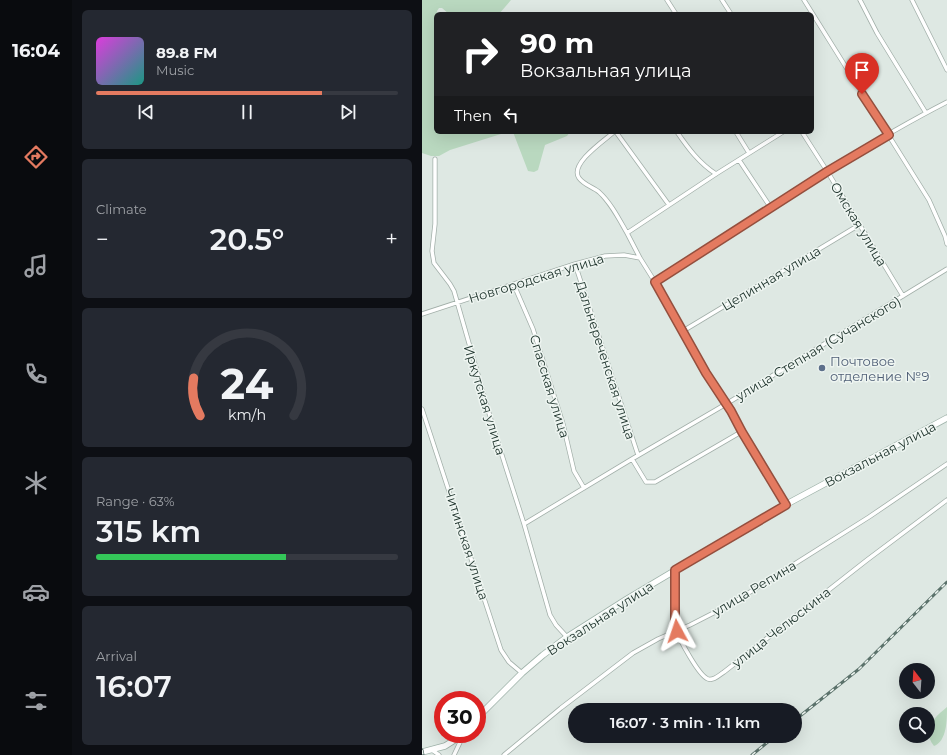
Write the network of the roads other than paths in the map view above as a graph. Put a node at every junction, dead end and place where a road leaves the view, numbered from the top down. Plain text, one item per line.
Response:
1 (667, 0) edge
2 (722, 0) edge
3 (804, 0) edge
4 (860, 0) edge
5 (912, 0) edge
6 (675, 12) edge
7 (730, 12) edge
8 (812, 12) edge
9 (814, 16) edge
10 (947, 70) edge
11 (947, 102) edge
12 (926, 113) junction
13 (612, 134) edge
14 (616, 134) edge
15 (678, 134) edge
16 (737, 134) edge
17 (780, 134) edge
18 (803, 134) edge
19 (889, 135) junction
20 (749, 153) junction
21 (435, 159) dead end
22 (739, 160) junction
23 (828, 171) junction
24 (716, 174) junction
25 (669, 205) junction
26 (771, 208) junction
27 (859, 225) junction
28 (627, 233) junction
29 (947, 244) edge
30 (640, 258) junction
31 (575, 264) junction
32 (947, 269) edge
33 (655, 282) junction
34 (514, 285) junction
35 (903, 296) junction
36 (458, 303) junction
37 (422, 308) edge
38 (423, 314) edge
39 (683, 331) junction
40 (726, 404) junction
41 (422, 409) edge
42 (947, 418) edge
43 (742, 432) junction
44 (638, 455) junction
45 (632, 459) junction
46 (947, 464) edge
47 (584, 488) junction
48 (947, 500) edge
49 (786, 505) junction
50 (524, 524) junction
51 (675, 570) junction
52 (677, 631) junction
53 (566, 637) junction
54 (522, 673) junction
55 (486, 709) edge
56 (450, 743) edge
57 (459, 743) edge
58 (432, 750) junction
59 (422, 752) edge
60 (439, 755) edge
61 (454, 755) edge
62 (504, 755) edge

1 - 6 street
2 - 7 street
3 - 8 street
4 - 12 street
5 - 10 street
9 - 19 street
11 - 12 street
12 - 19 street
13 - 28 street
14 - 25 street
15 - 24 street
16 - 20 street
17 - 20 street
18 - 23 street, Омская улица
19 - 23 street
19 - 29 street
20 - 22 street
21 - 36 street, Иркутская улица
22 - 24 street
22 - 26 street
23 - 26 street
23 - 27 street, Омская улица
24 - 25 street
25 - 28 street
26 - 33 street
27 - 35 street, Омская улица
27 - 39 street, Целинная улица
28 - 30 street
30 - 31 street, Новгородская улица
30 - 33 street
31 - 34 street, Новгородская улица
31 - 44 street, Дальнереченская улица
32 - 35 street, улица Степная (Сучанского)
33 - 39 street
34 - 36 street, Новгородская улица
34 - 47 street, Спасская улица
35 - 40 street, улица Степная (Сучанского)
36 - 38 street, Новгородская улица
36 - 50 street, Иркутская улица
37 - 38 street
39 - 40 street
40 - 43 street
40 - 44 street, улица Степная (Сучанского)
41 - 54 street, Читинская улица
42 - 49 main road, Вокзальная улица
43 - 45 street
43 - 49 street
44 - 45 street, улица Степная (Сучанского)
45 - 47 street, улица Степная (Сучанского)
46 - 52 street, улица Репина
47 - 50 street, улица Степная (Сучанского)
48 - 52 street, улица Челюскина
49 - 51 main road, Вокзальная улица
50 - 53 street, Иркутская улица
51 - 52 street, улица Челюскина
51 - 53 main road, Вокзальная улица
52 - 62 street, улица Репина
53 - 54 main road, Вокзальная улица
54 - 55 main road, Вокзальная улица
56 - 58 main road
57 - 61 street
58 - 59 main road
58 - 60 street

